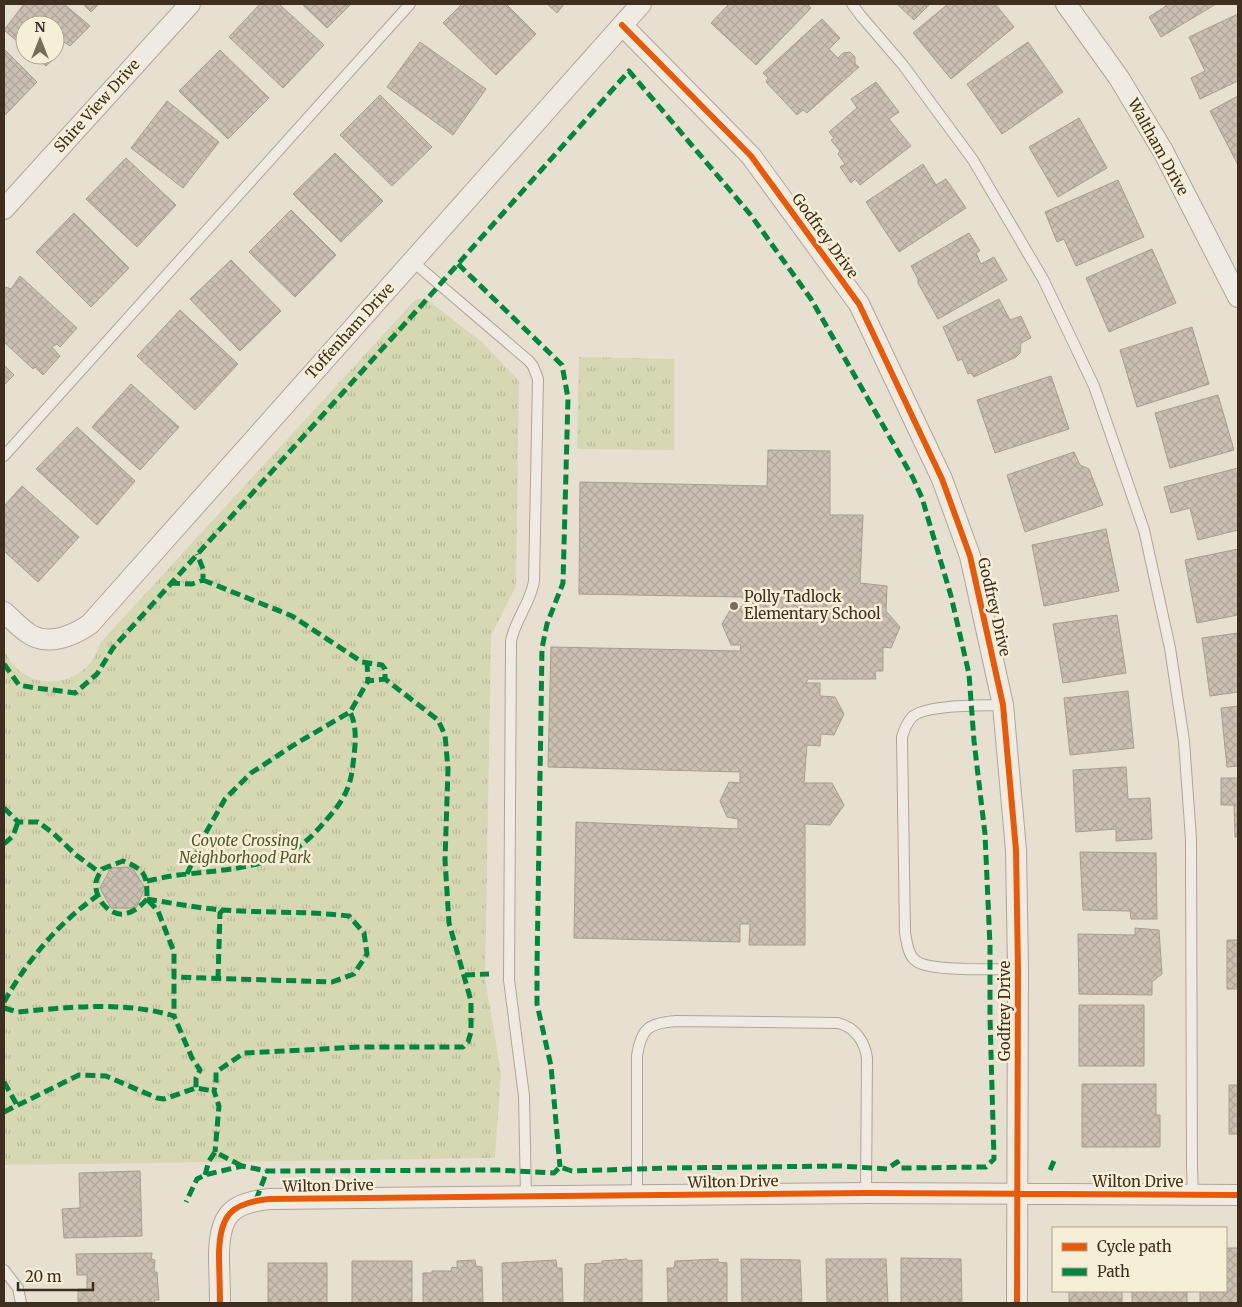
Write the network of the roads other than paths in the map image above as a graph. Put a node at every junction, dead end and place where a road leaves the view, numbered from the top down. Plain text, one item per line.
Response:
1 (190, 4) edge
2 (410, 4) edge
3 (641, 4) edge
4 (852, 4) edge
5 (1066, 4) edge
6 (622, 25) junction
7 (4, 209) edge
8 (412, 262) junction
9 (1238, 297) edge
10 (4, 456) edge
11 (4, 612) edge
12 (1004, 706) junction
13 (1018, 969) junction
14 (866, 1193) junction
15 (1016, 1194) junction
16 (1193, 1194) junction
17 (637, 1195) junction
18 (1238, 1195) edge
19 (526, 1196) junction
20 (4, 1270) edge
21 (21, 1303) edge
22 (220, 1303) edge
23 (1017, 1303) edge

1 - 7 street, Shire View Drive
2 - 10 lane
3 - 6 street, Toffenham Drive
4 - 16 lane
5 - 9 street, Waltham Drive
6 - 8 street, Toffenham Drive
6 - 12 street, Godfrey Drive
8 - 11 street, Toffenham Drive
8 - 19 lane
12 - 13 street, Godfrey Drive
12 - 13 lane
13 - 15 street, Godfrey Drive
14 - 15 street, Wilton Drive
14 - 17 street, Wilton Drive
14 - 17 lane
15 - 16 street, Wilton Drive
15 - 23 street, Godfrey Drive
16 - 18 street, Wilton Drive
17 - 19 street, Wilton Drive
19 - 22 street, Wilton Drive
20 - 21 lane

